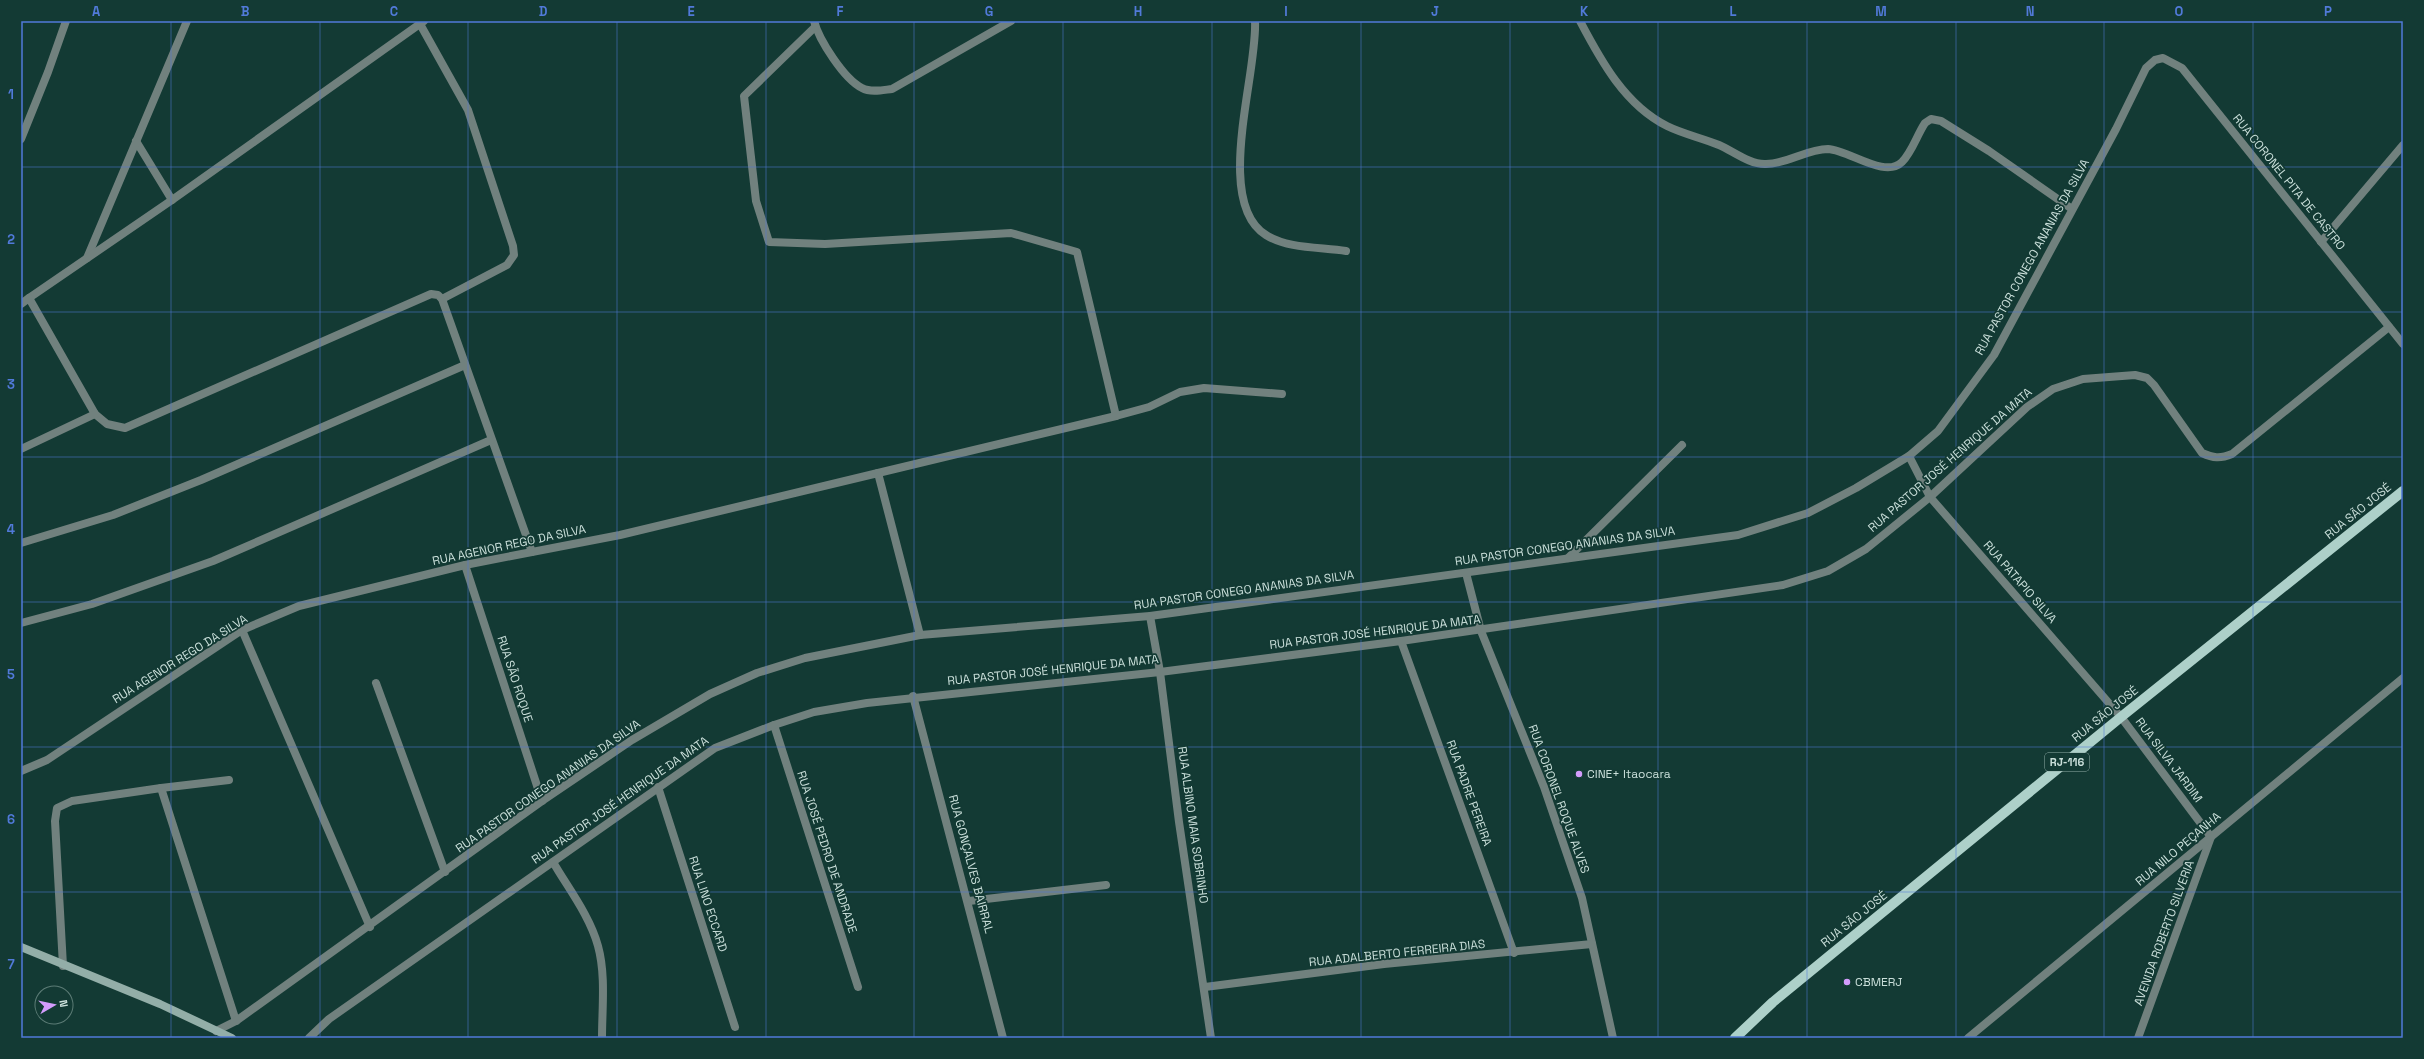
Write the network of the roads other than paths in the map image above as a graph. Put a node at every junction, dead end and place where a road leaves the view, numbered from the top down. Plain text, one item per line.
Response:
1 (66, 21) edge
2 (187, 21) edge
3 (1011, 21) edge
4 (1255, 21) edge
5 (1580, 21) edge
6 (422, 23) edge
7 (814, 24) edge
8 (2146, 68) joint
9 (21, 139) edge
10 (136, 141) junction
11 (2403, 145) edge
12 (172, 200) junction
13 (2072, 209) junction
14 (2321, 242) junction
15 (1346, 250) dead end
16 (87, 258) junction
17 (29, 298) junction
18 (442, 299) junction
19 (21, 304) edge
20 (2389, 327) junction
21 (2403, 344) edge
22 (465, 365) junction
23 (1282, 394) dead end
24 (95, 414) junction
25 (1116, 416) junction
26 (491, 440) junction
27 (1682, 445) dead end
28 (21, 450) edge
29 (1909, 456) junction
30 (878, 473) junction
31 (2403, 491) edge
32 (1930, 497) junction
33 (21, 543) edge
34 (532, 552) junction
35 (1568, 558) junction
36 (465, 566) junction
37 (1466, 573) junction
38 (1150, 616) junction
39 (21, 623) edge
40 (242, 630) junction
41 (1481, 630) junction
42 (920, 635) junction
43 (1401, 641) junction
44 (1160, 672) junction
45 (2403, 678) edge
46 (376, 683) dead end
47 (913, 696) junction
48 (2121, 717) junction
49 (774, 724) junction
50 (21, 771) edge
51 (229, 780) dead end
52 (658, 787) junction
53 (162, 788) junction
54 (542, 801) junction
55 (2211, 837) junction
56 (552, 862) junction
57 (444, 872) junction
58 (1106, 885) dead end
59 (969, 901) junction
60 (370, 926) junction
61 (1592, 944) junction
62 (21, 947) edge
63 (1514, 953) junction
64 (63, 966) junction
65 (858, 987) dead end
66 (1205, 987) junction
67 (236, 1021) junction
68 (736, 1027) dead end
69 (216, 1031) junction
70 (232, 1038) edge
71 (309, 1038) edge
72 (602, 1038) edge
73 (1003, 1038) edge
74 (1211, 1038) edge
75 (1613, 1038) edge
76 (1735, 1038) edge
77 (1968, 1038) edge
78 (2138, 1038) edge

1 - 9 street
2 - 10 street
3 - 7 street
4 - 15 street
5 - 13 street
6 - 12 street
6 - 18 street
7 - 25 street
8 - 13 street, RUA PASTOR CONEGO ANANIAS DA SILVA
8 - 14 street, RUA CORONEL PITA DE CASTRO
10 - 12 street
10 - 16 street
11 - 14 street
12 - 16 street
13 - 29 street, RUA PASTOR CONEGO ANANIAS DA SILVA
14 - 20 street, RUA CORONEL PITA DE CASTRO
16 - 17 street
17 - 19 street
17 - 24 street
18 - 22 street
18 - 24 street
20 - 21 street, RUA CORONEL PITA DE CASTRO
20 - 32 street, RUA PASTOR JOSÉ HENRIQUE DA MATA
22 - 26 street
22 - 33 street
23 - 25 street, RUA AGENOR REGO DA SILVA
24 - 28 street
25 - 30 street, RUA AGENOR REGO DA SILVA
26 - 34 street
26 - 39 street
27 - 35 street
29 - 32 street, RUA PATAPIO SILVA
29 - 35 street, RUA PASTOR CONEGO ANANIAS DA SILVA
30 - 34 street, RUA AGENOR REGO DA SILVA
30 - 42 street
31 - 48 main road, RUA SÃO JOSÉ / RJ-116
32 - 41 street, RUA PASTOR JOSÉ HENRIQUE DA MATA
32 - 48 street, RUA PATAPIO SILVA
34 - 36 street, RUA AGENOR REGO DA SILVA
35 - 37 street, RUA PASTOR CONEGO ANANIAS DA SILVA
36 - 40 street, RUA AGENOR REGO DA SILVA
36 - 54 street, RUA SÃO ROQUE
37 - 38 street, RUA PASTOR CONEGO ANANIAS DA SILVA
37 - 41 street, RUA CORONEL ROQUE ALVES
38 - 42 street, RUA PASTOR CONEGO ANANIAS DA SILVA
38 - 44 street, RUA ALBINO MAIA SOBRINHO
40 - 50 street, RUA AGENOR REGO DA SILVA
40 - 60 street
41 - 43 street, RUA PASTOR JOSÉ HENRIQUE DA MATA
41 - 61 street, RUA CORONEL ROQUE ALVES
42 - 54 street, RUA PASTOR CONEGO ANANIAS DA SILVA
43 - 44 street, RUA PASTOR JOSÉ HENRIQUE DA MATA
43 - 63 street, RUA PADRE PEREIRA
44 - 47 street, RUA PASTOR JOSÉ HENRIQUE DA MATA
44 - 66 street, RUA ALBINO MAIA SOBRINHO
45 - 55 street, RUA NILO PEÇANHA
46 - 57 street
47 - 49 street, RUA PASTOR JOSÉ HENRIQUE DA MATA
47 - 59 street, RUA GONÇALVES BAIRRAL
48 - 55 street, RUA SILVA JARDIM
48 - 76 main road, RUA SÃO JOSÉ / RJ-116
49 - 52 street, RUA PASTOR JOSÉ HENRIQUE DA MATA
49 - 65 street, RUA JOSÉ PEDRO DE ANDRADE
51 - 53 street
52 - 56 street, RUA PASTOR JOSÉ HENRIQUE DA MATA
52 - 68 street, RUA LINO ECCARD
53 - 64 street
53 - 67 street
54 - 57 street, RUA PASTOR CONEGO ANANIAS DA SILVA
55 - 77 street, RUA NILO PEÇANHA
55 - 78 street, AVENIDA ROBERTO SILVERIA
56 - 71 street, RUA PASTOR JOSÉ HENRIQUE DA MATA
56 - 72 street
57 - 60 street, RUA PASTOR CONEGO ANANIAS DA SILVA
58 - 59 street
59 - 73 street, RUA GONÇALVES BAIRRAL
60 - 67 street, RUA PASTOR CONEGO ANANIAS DA SILVA
61 - 63 street, RUA ADALBERTO FERREIRA DIAS
61 - 75 street, RUA CORONEL ROQUE ALVES
62 - 64 main road
63 - 66 street, RUA ADALBERTO FERREIRA DIAS
64 - 69 main road
66 - 74 street, RUA ALBINO MAIA SOBRINHO
67 - 69 street, RUA PASTOR CONEGO ANANIAS DA SILVA
69 - 70 main road

